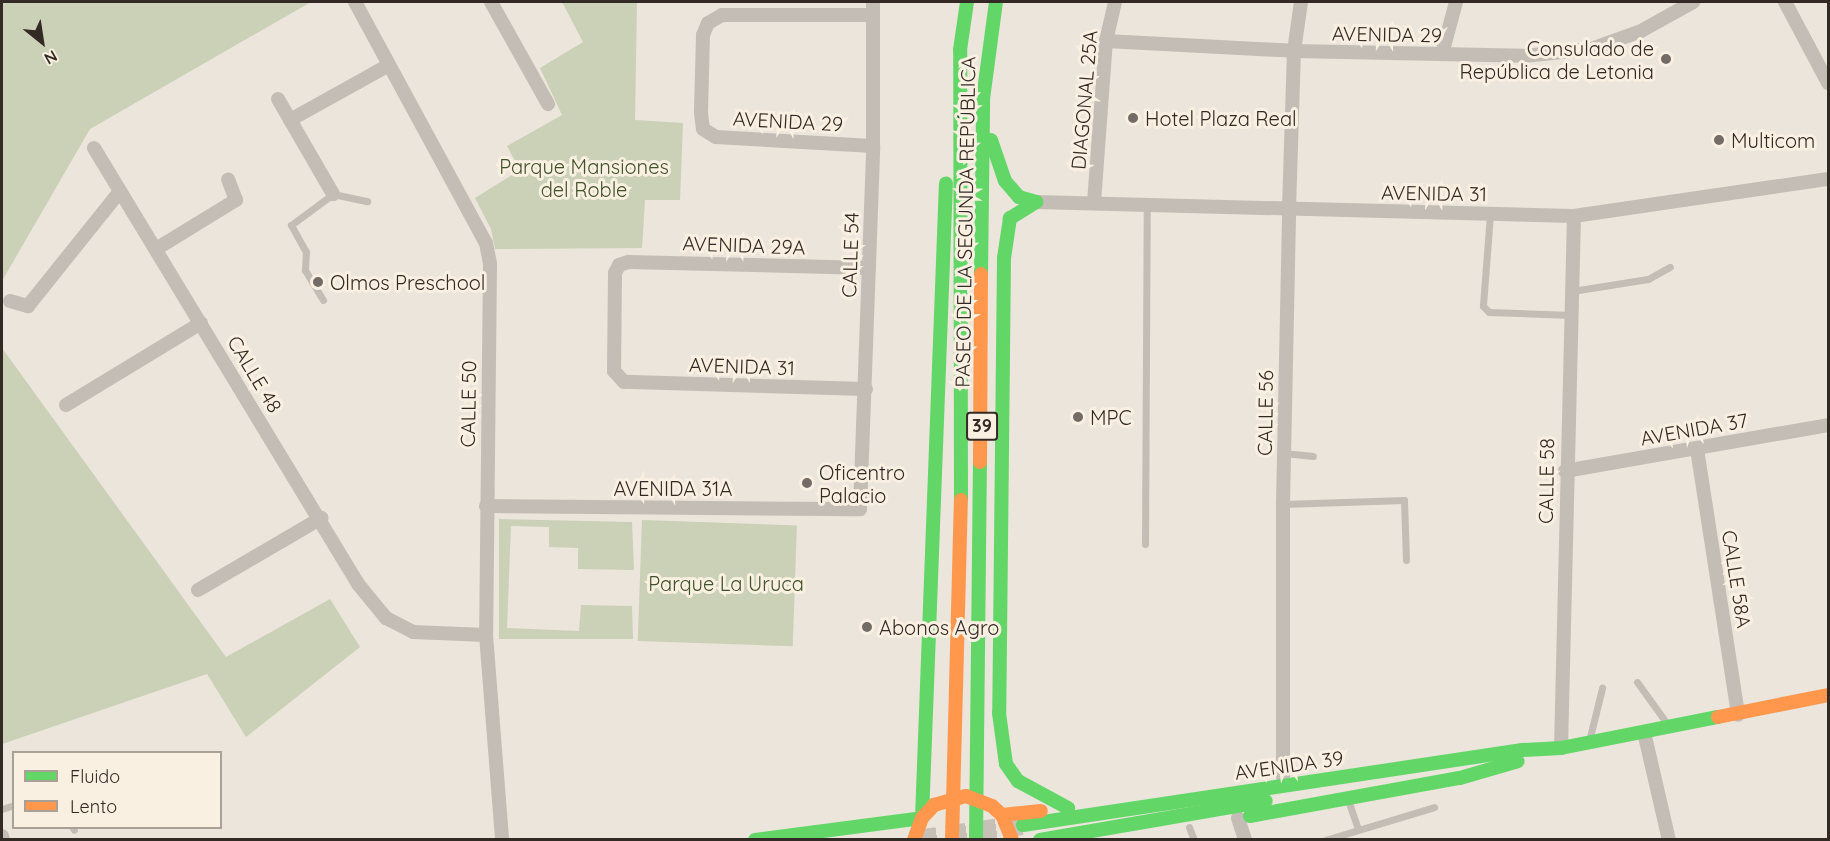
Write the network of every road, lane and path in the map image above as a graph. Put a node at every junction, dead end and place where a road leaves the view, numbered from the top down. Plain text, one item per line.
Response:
1 (355, 2) edge
2 (491, 2) edge
3 (967, 2) edge
4 (996, 2) edge
5 (1115, 2) edge
6 (1301, 2) edge
7 (1455, 2) edge
8 (1693, 2) edge
9 (1785, 2) edge
10 (872, 8) edge
11 (1106, 41) junction
12 (960, 50) junction
13 (1294, 51) junction
14 (1442, 54) junction
15 (389, 65) junction
16 (1828, 83) edge
17 (278, 99) dead end
18 (983, 99) junction
19 (548, 104) dead end
20 (290, 120) junction
21 (873, 146) junction
22 (94, 148) dead end
23 (984, 148) junction
24 (228, 179) dead end
25 (1828, 179) edge
26 (120, 191) junction
27 (333, 194) junction
28 (367, 201) dead end
29 (1036, 202) junction
30 (1094, 203) junction
31 (1147, 204) junction
32 (1289, 209) junction
33 (1490, 214) junction
34 (1574, 216) junction
35 (156, 249) junction
36 (1004, 258) junction
37 (1670, 267) dead end
38 (869, 268) junction
39 (1572, 291) junction
40 (323, 300) dead end
41 (10, 301) dead end
42 (1571, 315) junction
43 (201, 323) junction
44 (618, 378) joint
45 (866, 389) junction
46 (66, 405) dead end
47 (1828, 424) edge
48 (1697, 450) junction
49 (1284, 453) junction
50 (1313, 456) dead end
51 (1565, 471) junction
52 (1283, 504) junction
53 (486, 506) junction
54 (860, 509) joint
55 (321, 518) junction
56 (1145, 544) dead end
57 (1406, 560) dead end
58 (198, 590) dead end
59 (486, 636) junction
60 (1637, 682) dead end
61 (1602, 688) dead end
62 (1828, 695) edge
63 (999, 713) junction
64 (1738, 715) junction
65 (1670, 727) junction
66 (1644, 732) junction
67 (1588, 743) junction
68 (1561, 748) junction
69 (1527, 753) junction
70 (994, 774) dead end
71 (1283, 777) junction
72 (1347, 798) junction
73 (996, 805) junction
74 (1434, 807) dead end
75 (1068, 808) junction
76 (922, 818) junction
77 (1238, 818) junction
78 (1023, 825) tunnel mouth
79 (1358, 829) junction
80 (1192, 833) edge
81 (502, 840) edge
82 (755, 840) edge
83 (914, 840) edge
84 (952, 840) edge
85 (976, 840) edge
86 (1011, 840) edge
87 (1040, 840) edge
88 (1116, 840) edge
89 (1245, 840) edge
90 (1325, 840) edge
91 (1669, 840) edge

1 - 15 street, CALLE 50
2 - 19 street
3 - 12 main road, PASEO DE LA SEGUNDA REPÚBLICA / 39
4 - 18 main road, PASEO DE LA SEGUNDA REPÚBLICA / 39
5 - 11 street, DIAGONAL 25A
6 - 13 street, CALLE 56
7 - 14 street
8 - 14 street, AVENIDA 29
9 - 16 street
10 - 21 street, CALLE 54
10 - 21 street, AVENIDA 29
11 - 13 street, AVENIDA 29
11 - 30 street, DIAGONAL 25A
12 - 76 main road
12 - 84 main road, PASEO DE LA SEGUNDA REPÚBLICA / 39
13 - 14 street, AVENIDA 29
13 - 32 street, CALLE 56
15 - 20 street
15 - 53 street, CALLE 50
17 - 20 street
18 - 23 main road, PASEO DE LA SEGUNDA REPÚBLICA / 39
18 - 29 main road
20 - 27 street
21 - 38 street, CALLE 54
22 - 26 street, CALLE 48
23 - 36 main road
23 - 85 main road, PASEO DE LA SEGUNDA REPÚBLICA / 39
24 - 35 street
25 - 34 street, AVENIDA 31
26 - 35 street, CALLE 48
26 - 41 street
27 - 28 lane
27 - 40 lane
29 - 30 street, AVENIDA 31
29 - 36 main road
30 - 31 street, AVENIDA 31
31 - 32 street, AVENIDA 31
31 - 56 lane
32 - 33 street, AVENIDA 31
32 - 49 street, CALLE 56
33 - 34 street, AVENIDA 31
33 - 42 lane
34 - 39 street, CALLE 58
35 - 43 street, CALLE 48
36 - 63 main road
37 - 39 lane
38 - 44 street, AVENIDA 29A
38 - 45 street, CALLE 54
39 - 42 street, CALLE 58
42 - 51 street, CALLE 58
43 - 46 street
43 - 55 street, CALLE 48
44 - 45 street, AVENIDA 31
45 - 54 street, CALLE 54
47 - 48 street, AVENIDA 37
48 - 51 street, AVENIDA 37
48 - 64 street, CALLE 58A
49 - 50 lane
49 - 52 street, CALLE 56
51 - 68 street, CALLE 58
52 - 57 lane
52 - 71 street, CALLE 56
53 - 54 street, AVENIDA 31A
53 - 59 street, CALLE 50
55 - 58 street
55 - 59 street, CALLE 48
59 - 81 street, CALLE 50
60 - 65 lane
61 - 67 lane
62 - 64 main road, AVENIDA 39
63 - 70 main road
63 - 75 main road
64 - 65 main road, AVENIDA 39
65 - 66 main road, AVENIDA 39
66 - 67 main road, AVENIDA 39
66 - 91 street
67 - 68 main road, AVENIDA 39
68 - 69 main road, AVENIDA 39
69 - 71 main road
69 - 72 main road
69 - 78 main road, AVENIDA 39
69 - 87 main road, AVENIDA 39
71 - 75 main road
72 - 77 main road
72 - 79 lane
73 - 75 main road
73 - 76 main road
73 - 86 main road
74 - 79 lane
76 - 82 main road
76 - 83 main road
77 - 80 main road
77 - 89 street
79 - 90 lane
80 - 88 main road

